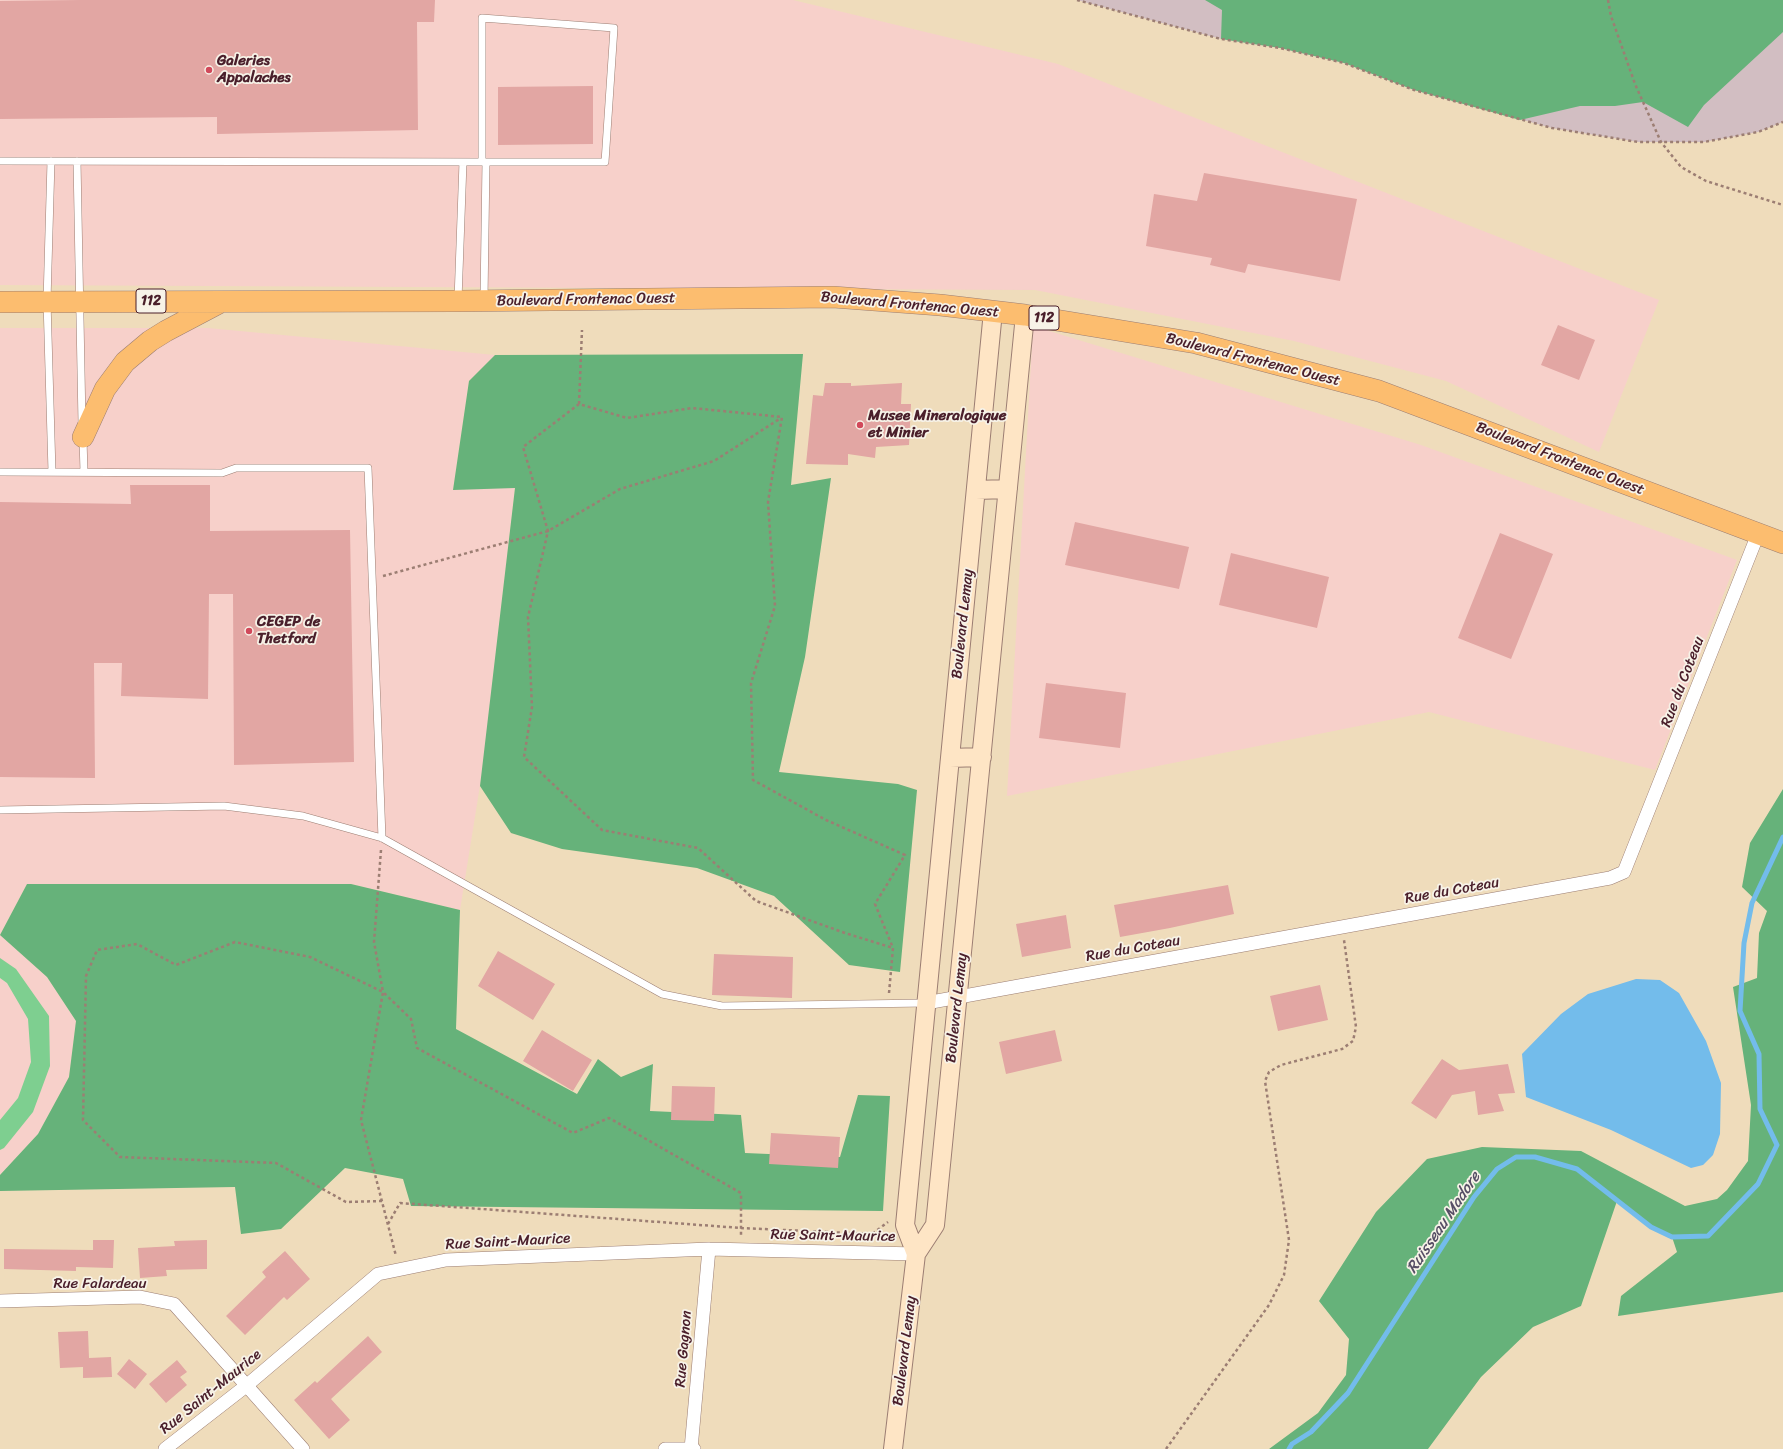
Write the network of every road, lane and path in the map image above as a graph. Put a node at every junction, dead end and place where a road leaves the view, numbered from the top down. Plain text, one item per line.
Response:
1 (1077, 0) edge
2 (1608, 0) edge
3 (1783, 122) edge
4 (1660, 142) junction
5 (0, 161) edge
6 (51, 161) junction
7 (77, 161) junction
8 (463, 162) junction
9 (484, 162) junction
10 (1783, 205) edge
11 (47, 301) junction
12 (79, 301) junction
13 (223, 301) junction
14 (458, 301) junction
15 (484, 301) junction
16 (0, 302) edge
17 (993, 311) junction
18 (1026, 315) junction
19 (582, 330) dead end
20 (579, 404) junction
21 (782, 418) junction
22 (82, 437) junction
23 (0, 472) edge
24 (52, 472) junction
25 (84, 472) junction
26 (1008, 489) junction
27 (976, 490) junction
28 (548, 531) junction
29 (1758, 534) junction
30 (1783, 543) edge
31 (372, 579) junction
32 (982, 757) junction
33 (950, 758) junction
34 (0, 810) edge
35 (382, 838) junction
36 (1342, 928) junction
37 (893, 948) junction
38 (383, 992) junction
39 (958, 997) junction
40 (926, 1003) junction
41 (888, 1004) junction
42 (382, 1201) junction
43 (893, 1217) dead end
44 (388, 1224) junction
45 (741, 1228) junction
46 (709, 1249) junction
47 (740, 1250) junction
48 (916, 1254) junction
49 (397, 1260) dead end
50 (0, 1301) edge
51 (246, 1386) junction
52 (691, 1448) edge
53 (165, 1449) edge
54 (303, 1449) edge
55 (665, 1449) edge
56 (694, 1449) edge
57 (893, 1449) edge
58 (1166, 1449) edge

1 - 4 path
2 - 4 path
3 - 4 path
4 - 10 path
5 - 6 lane
6 - 7 lane
6 - 11 lane
7 - 8 lane
7 - 12 lane
8 - 9 lane
8 - 14 lane
9 - 9 lane
9 - 15 lane
11 - 12 main road, Boulevard Frontenac Ouest / 112
11 - 16 main road, Boulevard Frontenac Ouest / 112
11 - 24 lane
12 - 13 main road, Boulevard Frontenac Ouest / 112
12 - 22 lane
13 - 14 main road, Boulevard Frontenac Ouest / 112
13 - 22 main road
14 - 15 main road, Boulevard Frontenac Ouest / 112
15 - 17 main road, Boulevard Frontenac Ouest / 112
17 - 18 main road, Boulevard Frontenac Ouest / 112
17 - 27 street, Boulevard Lemay
18 - 26 street, Boulevard Lemay
18 - 29 main road, Boulevard Frontenac Ouest / 112
19 - 20 path
20 - 21 path
20 - 28 path
21 - 28 path
21 - 37 path
22 - 25 lane
23 - 24 lane
24 - 25 lane
25 - 31 lane
26 - 27 street
26 - 32 street, Boulevard Lemay
27 - 33 street, Boulevard Lemay
28 - 31 path
28 - 37 path
29 - 30 main road, Boulevard Frontenac Ouest / 112
29 - 36 street, Rue du Coteau
31 - 35 lane
32 - 33 street
32 - 39 street, Boulevard Lemay
33 - 40 street, Boulevard Lemay
34 - 35 lane
35 - 38 path
35 - 41 lane
36 - 39 street, Rue du Coteau
36 - 58 path
37 - 41 path
38 - 42 path
38 - 42 path
38 - 45 path
39 - 40 street, Rue du Coteau
39 - 48 street, Boulevard Lemay
40 - 41 lane
40 - 48 street, Boulevard Lemay
42 - 44 path
43 - 45 path
44 - 45 path
44 - 49 path
45 - 47 path
46 - 47 street, Rue Saint-Maurice
46 - 51 street, Rue Saint-Maurice
46 - 52 street, Rue Gagnon
47 - 48 street, Rue Saint-Maurice
48 - 57 street, Boulevard Lemay
50 - 51 street, Rue Falardeau
51 - 53 street, Rue Saint-Maurice
51 - 54 street, Rue Falardeau
52 - 55 street
52 - 56 street

